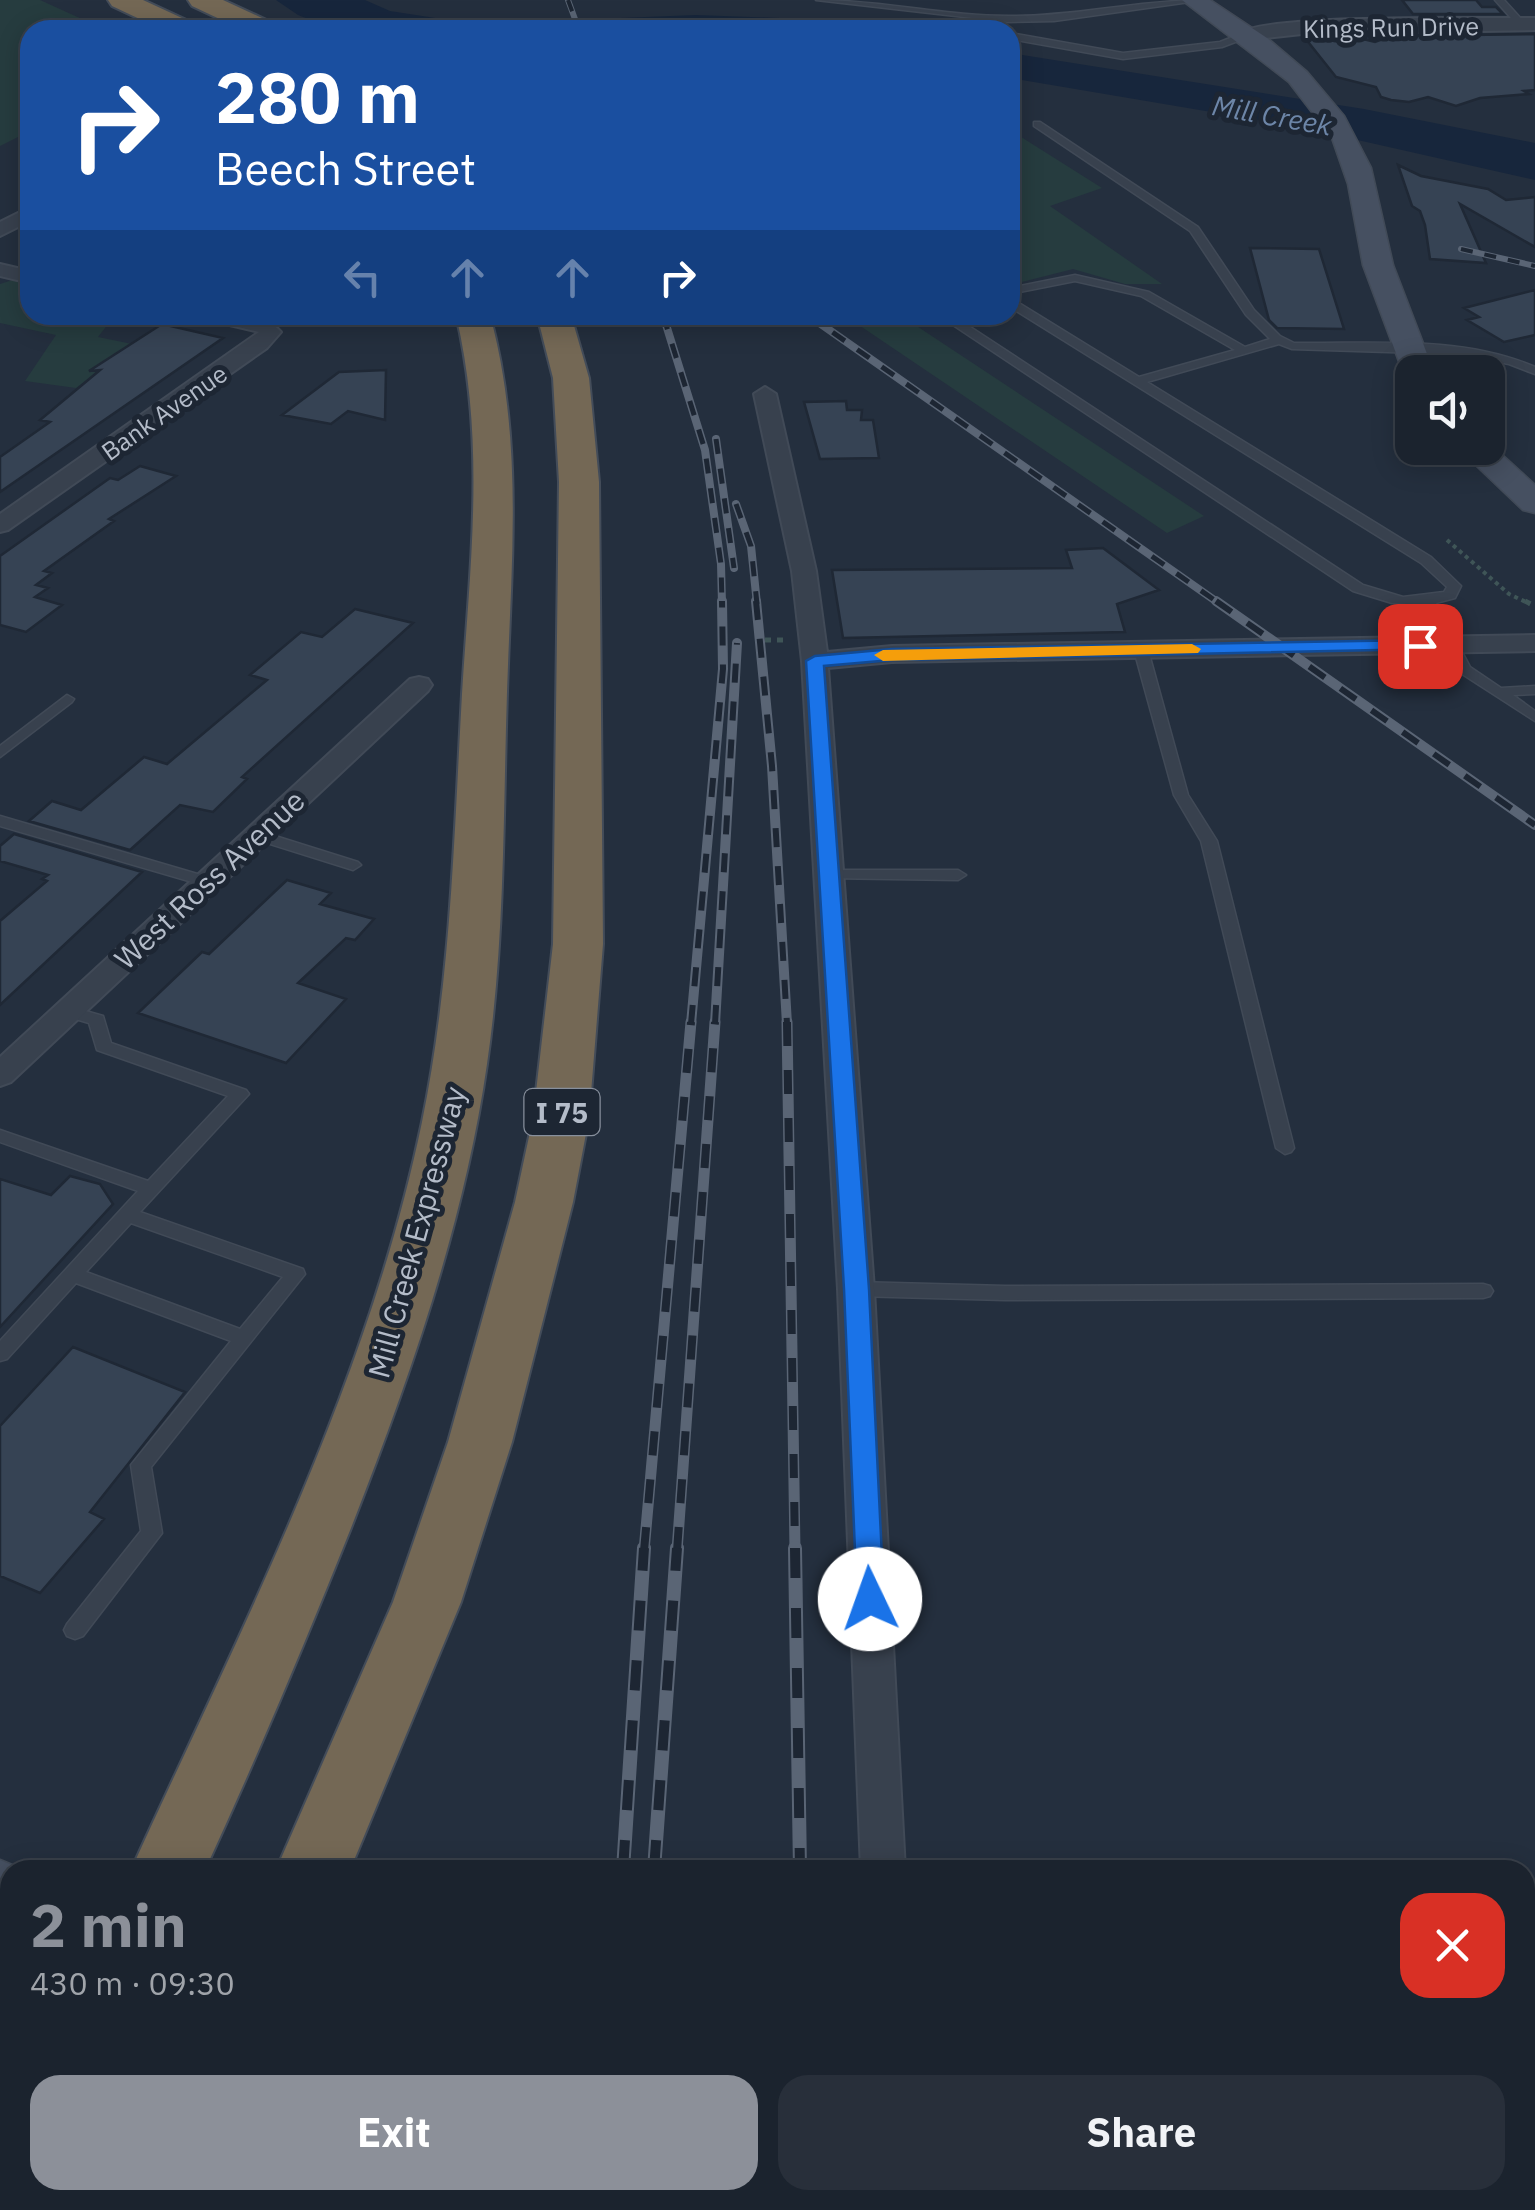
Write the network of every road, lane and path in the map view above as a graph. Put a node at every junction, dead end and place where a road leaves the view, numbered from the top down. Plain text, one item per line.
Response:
1 (121, 0) edge
2 (201, 0) edge
3 (820, 0) edge
4 (902, 0) edge
5 (1196, 0) edge
6 (1499, 0) edge
7 (921, 12) junction
8 (164, 20) edge
9 (244, 20) edge
10 (1528, 24) edge
11 (1248, 34) junction
12 (1020, 38) edge
13 (1037, 124) dead end
14 (1020, 289) edge
15 (1020, 308) edge
16 (257, 325) edge
17 (474, 325) edge
18 (557, 325) edge
19 (960, 325) edge
20 (1277, 341) junction
21 (1245, 350) junction
22 (1412, 355) edge
23 (1395, 359) edge
24 (1505, 359) edge
25 (1535, 371) edge
26 (1139, 381) junction
27 (766, 394) dead end
28 (1494, 465) edge
29 (1535, 503) edge
30 (0, 526) edge
31 (1447, 540) dead end
32 (1428, 603) junction
33 (1535, 606) edge
34 (1535, 644) edge
35 (1453, 645) junction
36 (1140, 650) junction
37 (815, 661) junction
38 (419, 685) dead end
39 (1535, 690) edge
40 (1499, 692) junction
41 (67, 700) dead end
42 (1535, 716) edge
43 (0, 752) edge
44 (4, 827) edge
45 (256, 835) junction
46 (353, 865) dead end
47 (958, 874) dead end
48 (831, 875) junction
49 (205, 881) junction
50 (68, 1011) junction
51 (0, 1075) edge
52 (0, 1136) edge
53 (1285, 1148) dead end
54 (151, 1189) junction
55 (128, 1215) junction
56 (73, 1274) junction
57 (856, 1289) junction
58 (1483, 1291) dead end
59 (244, 1338) junction
60 (0, 1354) edge
61 (74, 1630) dead end
62 (175, 1856) edge
63 (317, 1860) edge
64 (883, 1860) edge

1 - 8 highway
2 - 9 highway
3 - 7 lane
4 - 7 lane
5 - 7 lane
5 - 11 main road
6 - 10 lane
10 - 11 street, Kings Run Drive
11 - 12 lane
11 - 22 main road
13 - 20 lane
14 - 21 lane
15 - 26 lane
16 - 30 street, Bank Avenue
17 - 62 highway, Mill Creek Expressway
18 - 63 highway, I 75
19 - 32 lane
20 - 21 lane
20 - 23 lane
21 - 26 lane
24 - 25 lane
26 - 32 lane
27 - 37 street
28 - 29 main road
31 - 33 path
32 - 35 lane
34 - 35 street
35 - 36 street
35 - 40 lane
36 - 37 street
36 - 53 lane
37 - 48 street
38 - 45 street, West Ross Avenue
39 - 40 lane
40 - 42 lane
41 - 43 lane
44 - 49 lane
45 - 46 lane
45 - 49 street, West Ross Avenue
47 - 48 lane
48 - 57 street
49 - 50 street, West Ross Avenue
50 - 51 street, West Ross Avenue
50 - 54 lane
52 - 54 lane
54 - 55 lane
55 - 56 lane
55 - 59 lane
56 - 59 lane
56 - 60 lane
57 - 58 lane
57 - 64 street
59 - 61 lane

